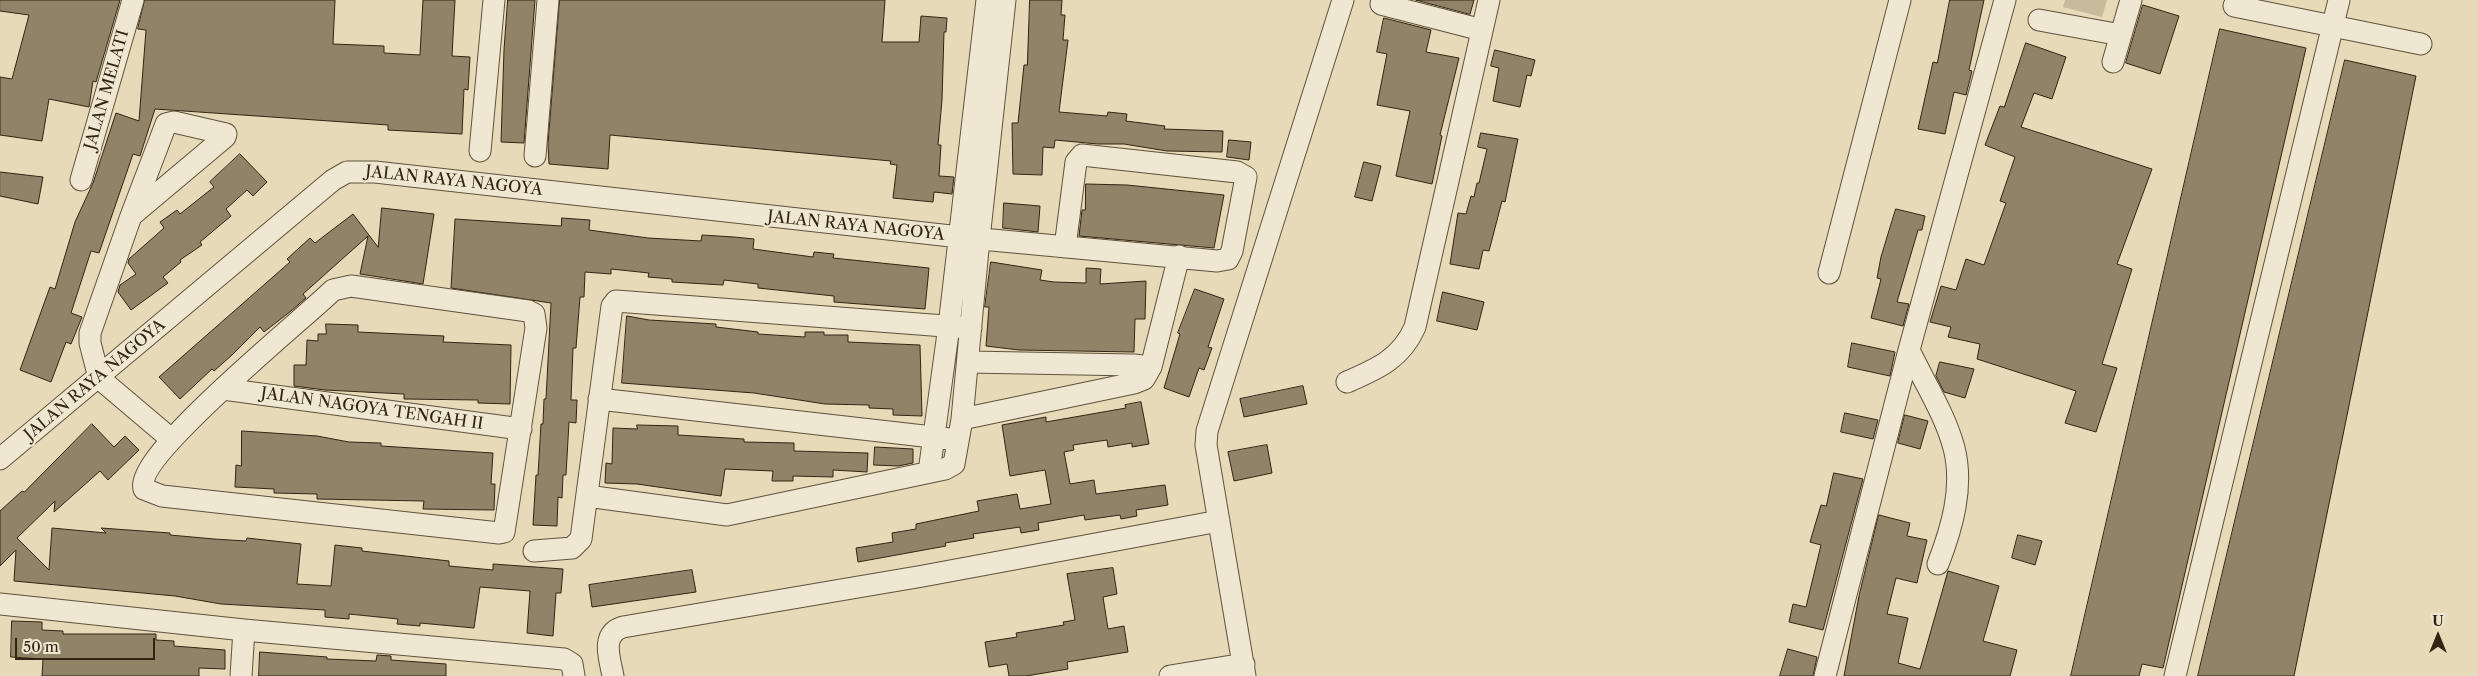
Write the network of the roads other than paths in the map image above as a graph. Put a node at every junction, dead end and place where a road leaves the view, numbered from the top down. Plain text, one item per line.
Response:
1 (134, 0) edge
2 (494, 0) edge
3 (548, 0) edge
4 (987, 0) edge
5 (1005, 0) edge
6 (1343, 0) edge
7 (1489, 0) edge
8 (1900, 0) edge
9 (2005, 0) edge
10 (2130, 0) edge
11 (2339, 0) edge
12 (1381, 4) dead end
13 (2234, 6) dead end
14 (2039, 20) dead end
15 (2332, 26) junction
16 (1482, 30) junction
17 (2121, 35) junction
18 (2421, 44) dead end
19 (2113, 62) dead end
20 (480, 151) dead end
21 (536, 156) dead end
22 (81, 180) dead end
23 (131, 216) junction
24 (969, 238) junction
25 (1065, 247) junction
26 (1179, 256) junction
27 (1829, 273) dead end
28 (949, 326) junction
29 (971, 328) junction
30 (1909, 350) junction
31 (968, 362) junction
32 (1151, 367) junction
33 (99, 378) junction
34 (1347, 382) dead end
35 (223, 389) junction
36 (600, 400) junction
37 (521, 429) junction
38 (961, 429) junction
39 (935, 437) junction
40 (171, 439) junction
41 (0, 460) edge
42 (929, 472) junction
43 (587, 496) junction
44 (1219, 521) junction
45 (534, 551) dead end
46 (1938, 564) dead end
47 (0, 604) edge
48 (244, 630) junction
49 (1244, 670) edge
50 (241, 676) edge
51 (574, 676) edge
52 (613, 676) edge
53 (1170, 676) edge
54 (1825, 676) edge
55 (2175, 676) edge

1 - 22 street, JALAN MELATI
2 - 20 street
3 - 21 street
4 - 24 street
5 - 24 street
6 - 44 street
7 - 16 street
8 - 27 street
9 - 30 street
10 - 17 street
11 - 15 street
12 - 16 street
13 - 15 street
14 - 17 street
15 - 18 street
15 - 55 street
16 - 34 street
17 - 19 street
23 - 23 street
23 - 33 street
24 - 25 street, JALAN RAYA NAGOYA
24 - 28 street
24 - 29 street
24 - 33 street, JALAN RAYA NAGOYA
25 - 26 street, JALAN RAYA NAGOYA
25 - 26 street, JALAN RAYA NAGOYA
26 - 32 street
28 - 29 street
28 - 36 street
28 - 39 street
29 - 31 street
30 - 46 street
30 - 54 street
31 - 32 street
31 - 38 street
32 - 38 street
33 - 40 street
33 - 41 street, JALAN RAYA NAGOYA
35 - 37 street, JALAN NAGOYA TENGAH II
35 - 37 street
35 - 40 street
36 - 39 street
36 - 43 street
37 - 40 street
38 - 39 street
38 - 42 street
39 - 42 street
42 - 43 street
43 - 45 street
44 - 49 street
44 - 52 street
47 - 48 street
48 - 50 street
48 - 51 street
49 - 53 street

